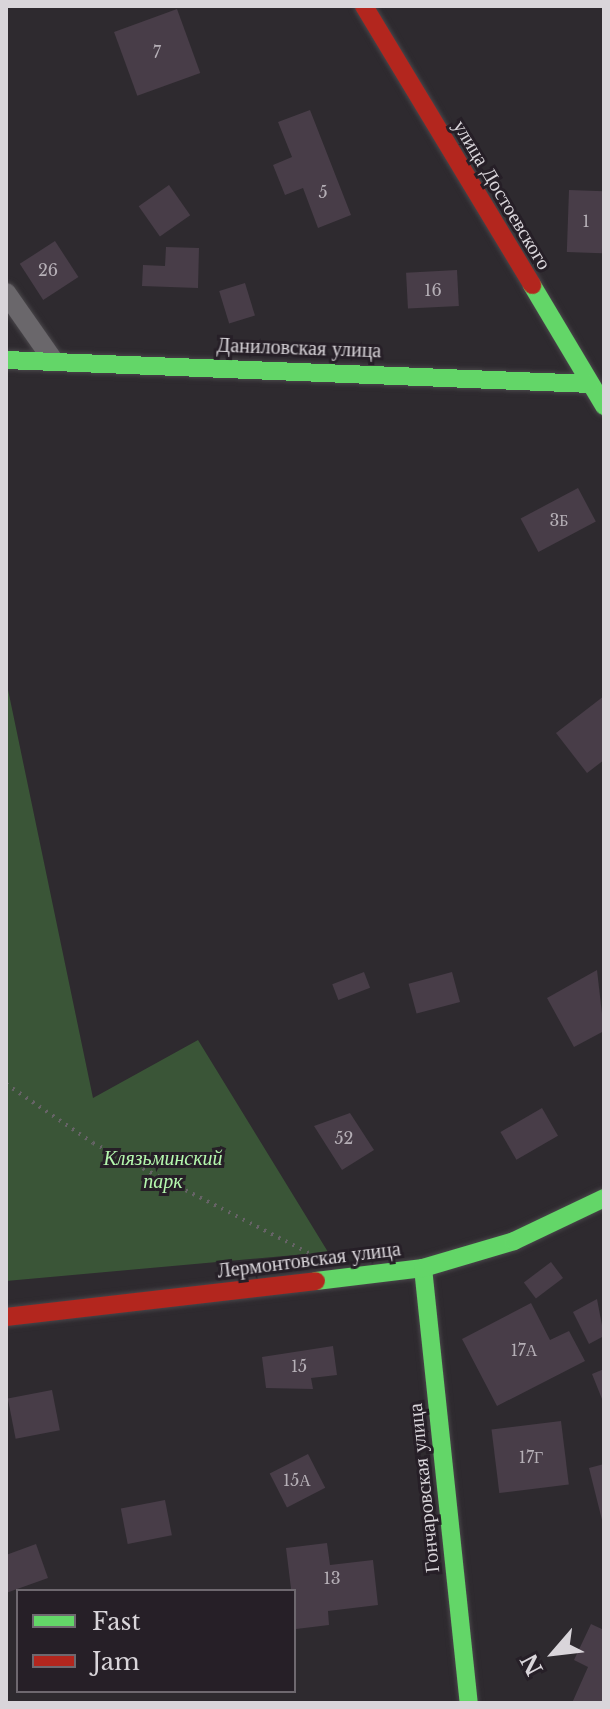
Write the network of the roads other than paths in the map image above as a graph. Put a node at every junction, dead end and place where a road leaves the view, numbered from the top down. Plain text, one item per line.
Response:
1 (364, 6) edge
2 (6, 293) edge
3 (6, 360) edge
4 (53, 360) junction
5 (590, 384) junction
6 (604, 406) edge
7 (604, 1198) edge
8 (423, 1268) junction
9 (6, 1317) edge
10 (469, 1703) edge

1 - 5 street, улица Достоевского
2 - 4 street
3 - 4 street, Даниловская улица
4 - 5 street, Даниловская улица
5 - 6 street, улица Достоевского
7 - 8 street, Лермонтовская улица
8 - 9 street, Лермонтовская улица
8 - 10 street, Гончаровская улица

